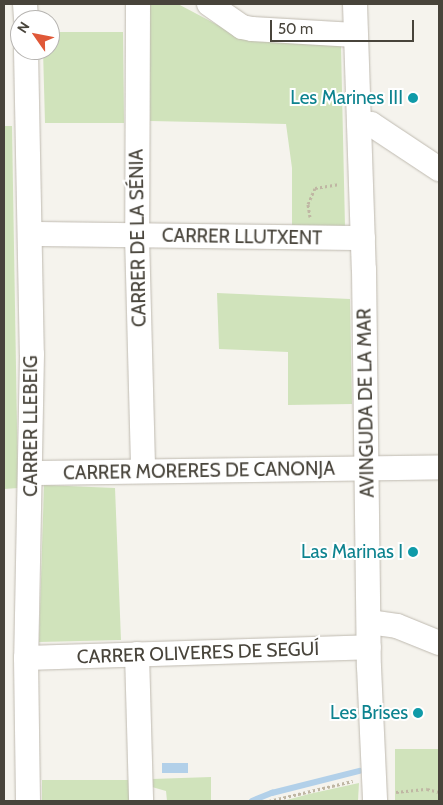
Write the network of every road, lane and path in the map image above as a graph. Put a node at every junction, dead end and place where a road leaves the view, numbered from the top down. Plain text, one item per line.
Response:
1 (138, 4) edge
2 (209, 4) edge
3 (355, 4) edge
4 (355, 35) junction
5 (26, 60) edge
6 (359, 124) junction
7 (439, 169) edge
8 (361, 183) junction
9 (30, 234) junction
10 (137, 236) junction
11 (310, 238) junction
12 (363, 238) junction
13 (439, 467) edge
14 (367, 468) junction
15 (143, 471) junction
16 (31, 473) junction
17 (369, 622) junction
18 (439, 643) edge
19 (368, 647) junction
20 (137, 654) junction
21 (26, 658) junction
22 (369, 791) edge
23 (439, 792) edge
24 (28, 801) edge
25 (141, 801) edge
26 (269, 801) edge

1 - 10 street, CARRER DE LA SÉNIA
2 - 4 street
3 - 4 street, AVINGUDA DE LA MAR
4 - 6 street, AVINGUDA DE LA MAR
5 - 9 street, CARRER LLEBEIG
6 - 7 street
6 - 8 street, AVINGUDA DE LA MAR
8 - 11 path
8 - 12 street, AVINGUDA DE LA MAR
9 - 10 street, CARRER LLUTXENT
9 - 16 street, CARRER LLEBEIG
10 - 11 street, CARRER LLUTXENT
10 - 15 street, CARRER DE LA SÉNIA
11 - 12 street, CARRER LLUTXENT
12 - 14 street, AVINGUDA DE LA MAR
13 - 14 street, CARRER MORERES DE CANONJA
14 - 15 street, CARRER MORERES DE CANONJA
14 - 17 street, AVINGUDA DE LA MAR
15 - 16 street, CARRER MORERES DE CANONJA
16 - 21 street, CARRER LLEBEIG
17 - 18 street
17 - 19 street, AVINGUDA DE LA MAR
19 - 20 street, CARRER OLIVERES DE SEGUÍ
19 - 22 street, AVINGUDA DE LA MAR
20 - 21 street, CARRER OLIVERES DE SEGUÍ
20 - 25 street
21 - 24 street, CARRER LLEBEIG
22 - 23 path
22 - 26 path

